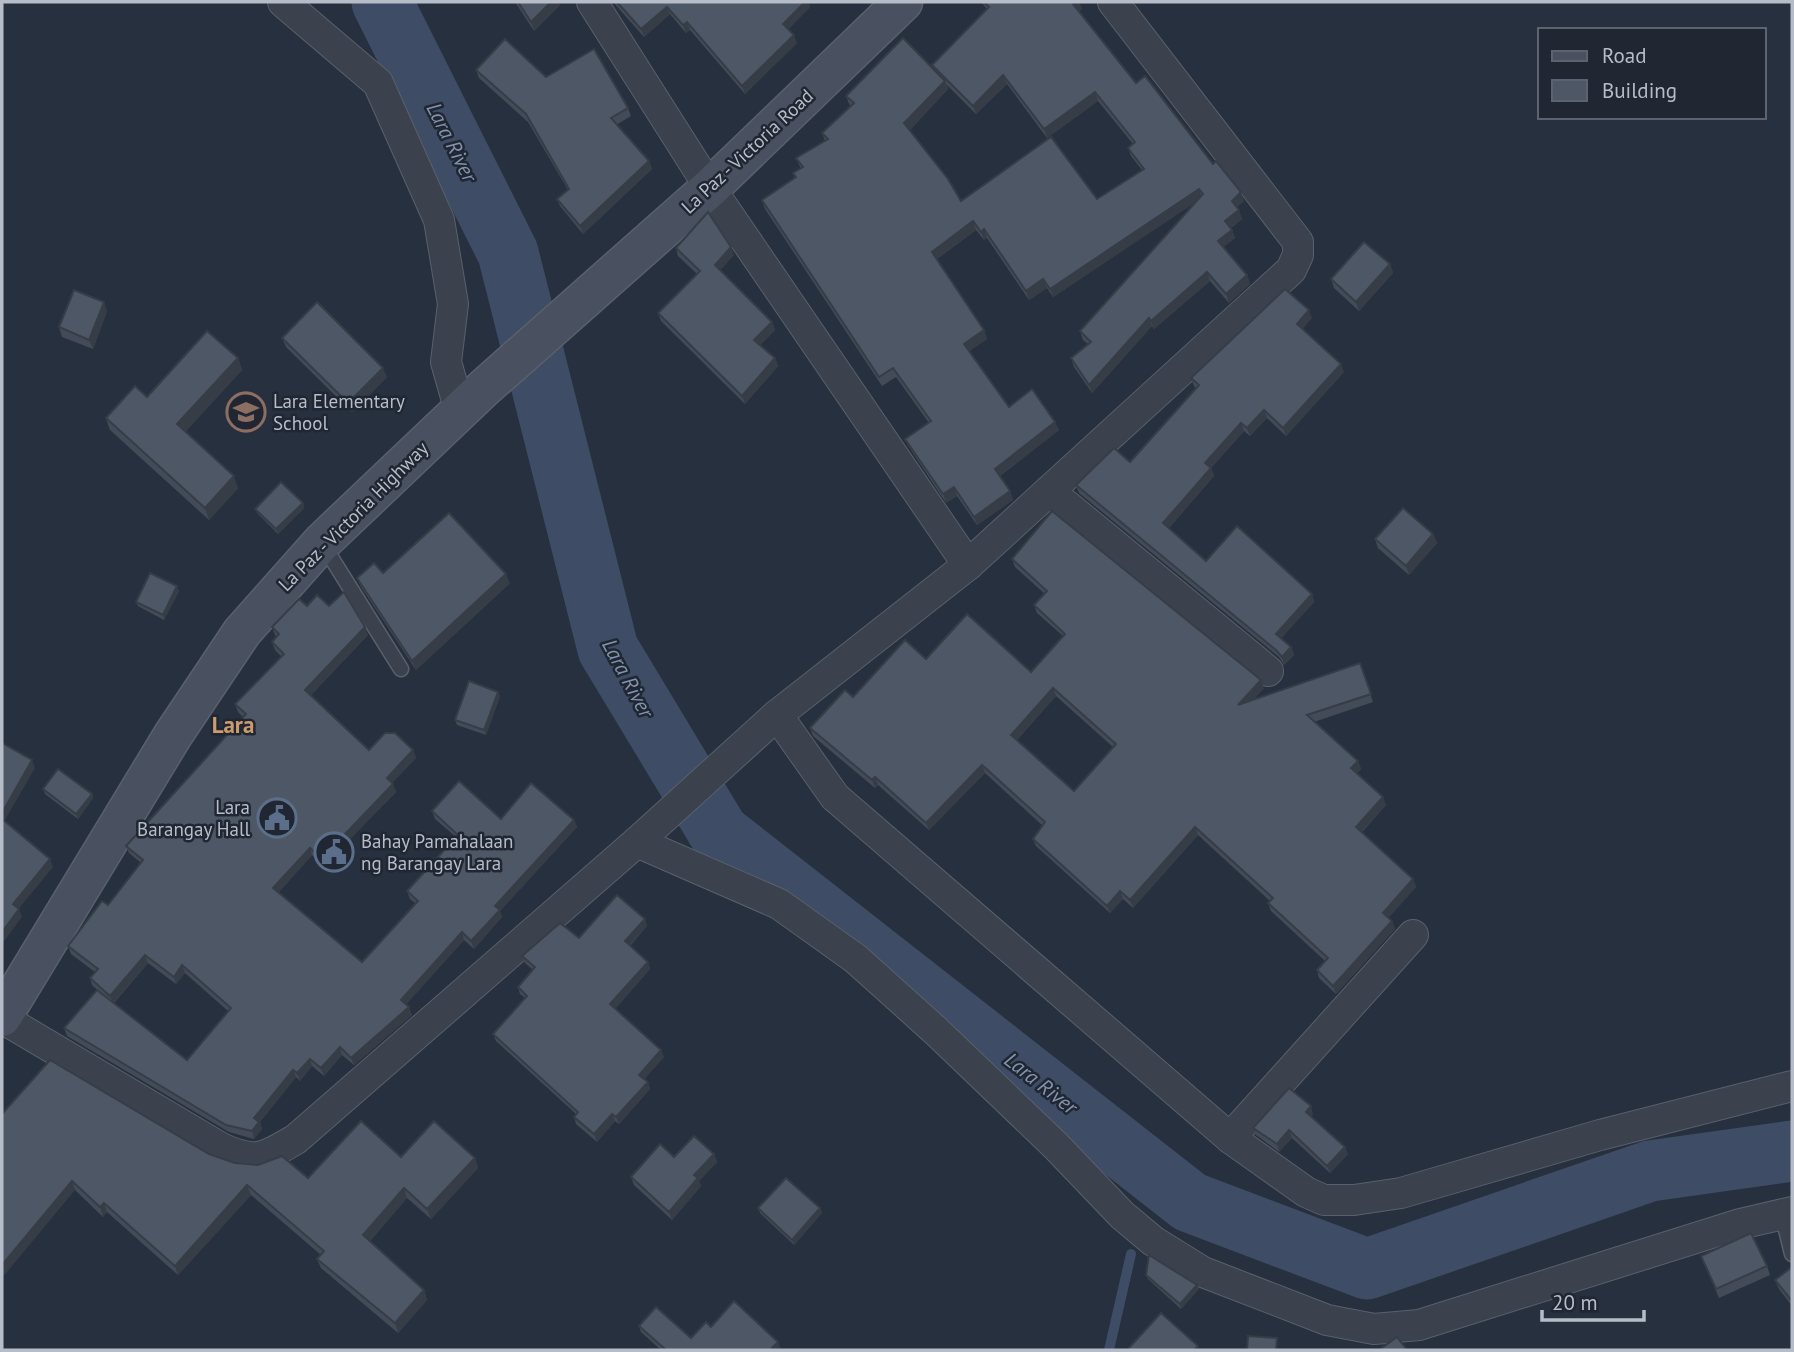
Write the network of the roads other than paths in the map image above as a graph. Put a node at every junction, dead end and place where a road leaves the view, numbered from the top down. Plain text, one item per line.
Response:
1 (283, 2) edge
2 (592, 2) edge
3 (904, 2) edge
4 (1113, 2) edge
5 (710, 188) junction
6 (587, 297) joint
7 (472, 400) junction
8 (1049, 491) junction
9 (322, 542) junction
10 (968, 565) junction
11 (401, 668) dead end
12 (1268, 671) dead end
13 (777, 715) junction
14 (637, 842) junction
15 (1413, 935) dead end
16 (2, 1018) edge
17 (1792, 1086) edge
18 (1230, 1138) junction
19 (1787, 1213) edge
20 (1792, 1254) edge

1 - 7 street
2 - 5 street
3 - 5 main road, La Paz - Victoria Road
4 - 8 street
5 - 6 main road, La Paz - Victoria Road
5 - 10 street
6 - 7 main road, La Paz - Victoria Highway
7 - 9 main road, La Paz - Victoria Highway
8 - 10 street
8 - 12 street
9 - 11 lane
9 - 16 main road, La Paz - Victoria Highway
10 - 13 street
13 - 14 street
13 - 18 street
14 - 16 street
14 - 19 street
15 - 18 street
17 - 18 street
19 - 20 lane

